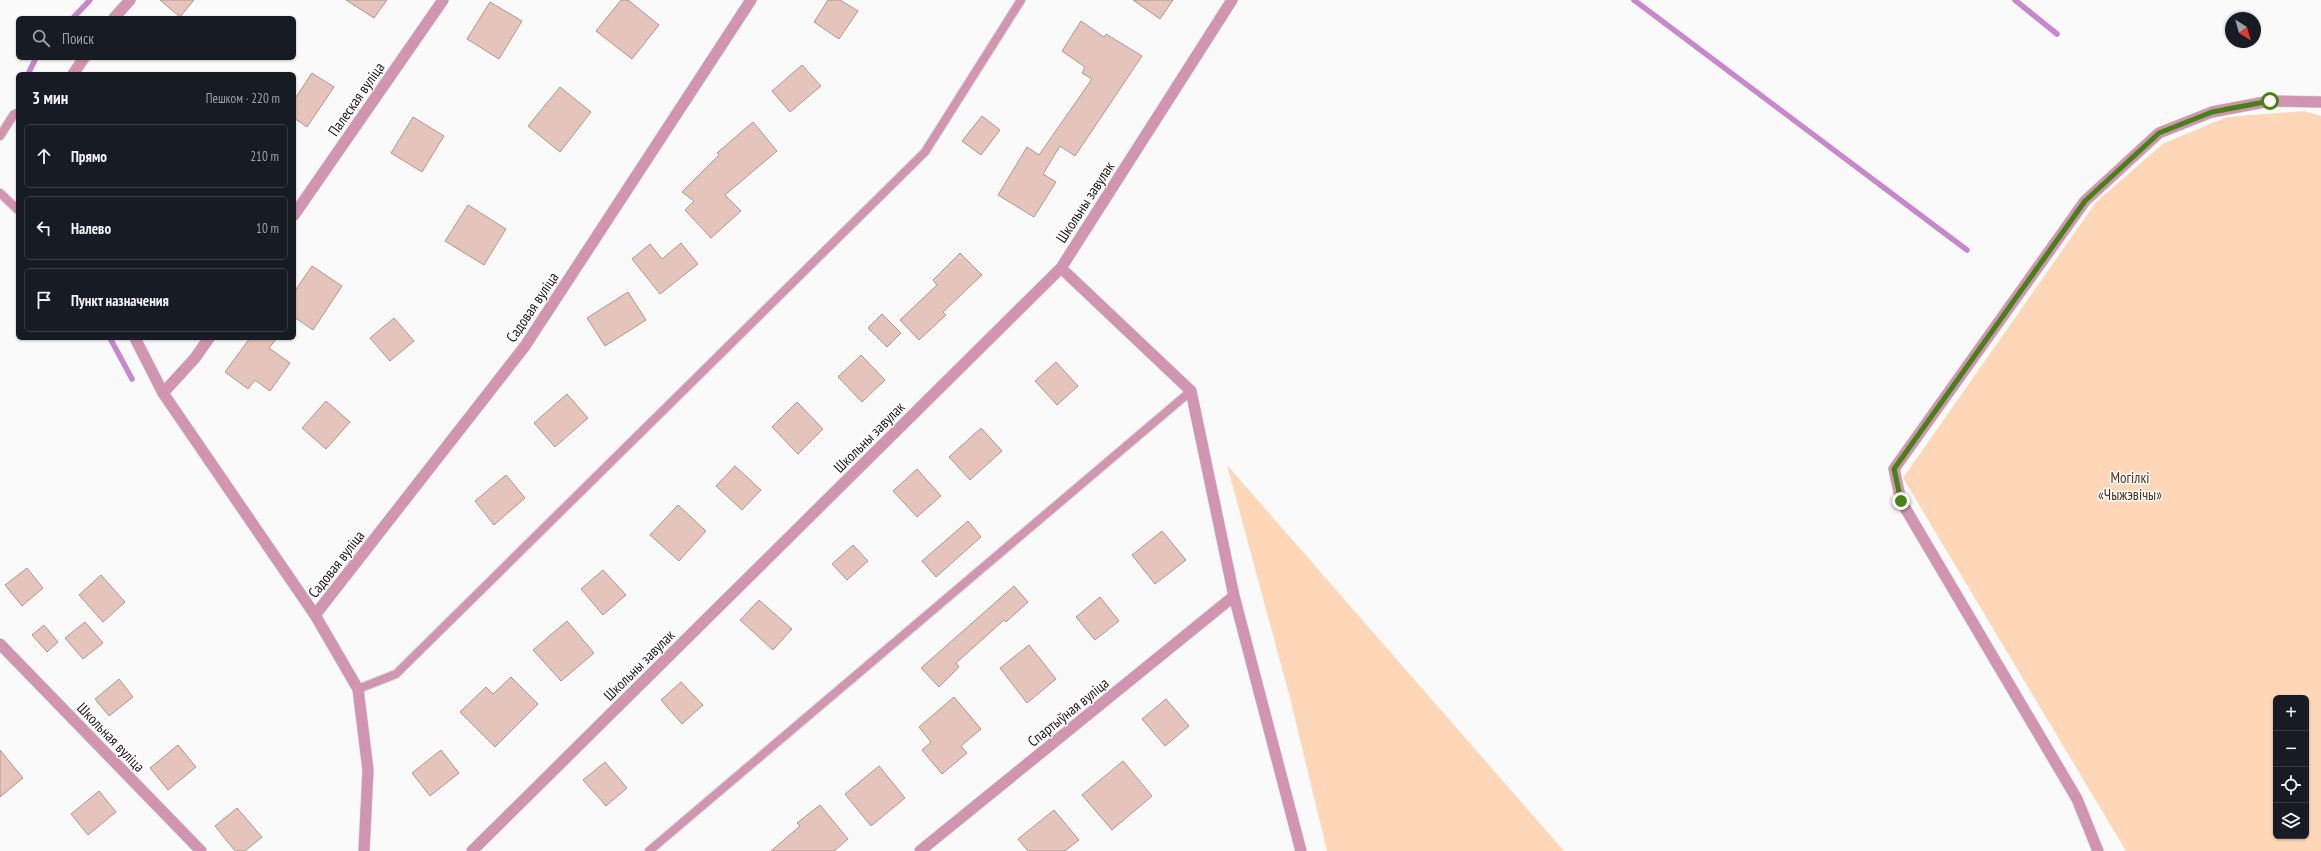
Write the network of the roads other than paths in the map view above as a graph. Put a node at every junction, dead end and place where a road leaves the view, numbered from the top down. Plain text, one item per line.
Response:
1 (130, 0) edge
2 (443, 0) edge
3 (751, 0) edge
4 (1021, 0) edge
5 (1232, 0) edge
6 (116, 16) edge
7 (83, 60) edge
8 (74, 72) edge
9 (2321, 102) edge
10 (16, 114) edge
11 (0, 136) edge
12 (0, 193) edge
13 (16, 208) edge
14 (296, 213) edge
15 (1061, 268) junction
16 (136, 340) edge
17 (208, 340) edge
18 (1191, 391) junction
19 (163, 393) junction
20 (1234, 596) junction
21 (315, 615) junction
22 (0, 644) edge
23 (358, 689) junction
24 (200, 851) edge
25 (364, 851) edge
26 (472, 851) edge
27 (649, 851) edge
28 (920, 851) edge
29 (1301, 851) edge
30 (2098, 851) edge

1 - 6 street
2 - 14 street, Палеская вуліца
3 - 21 street, Садовая вуліца
4 - 23 lane
5 - 15 street, Школьны завулак
7 - 8 street
9 - 30 street
10 - 11 lane
12 - 13 lane
15 - 18 street
15 - 26 street, Школьны завулак
16 - 19 street
17 - 19 street
18 - 20 street
18 - 27 lane
19 - 21 street
20 - 28 street, Спартыўная вуліца
20 - 29 street
21 - 23 street
22 - 24 street, Школьная вуліца
23 - 25 street

